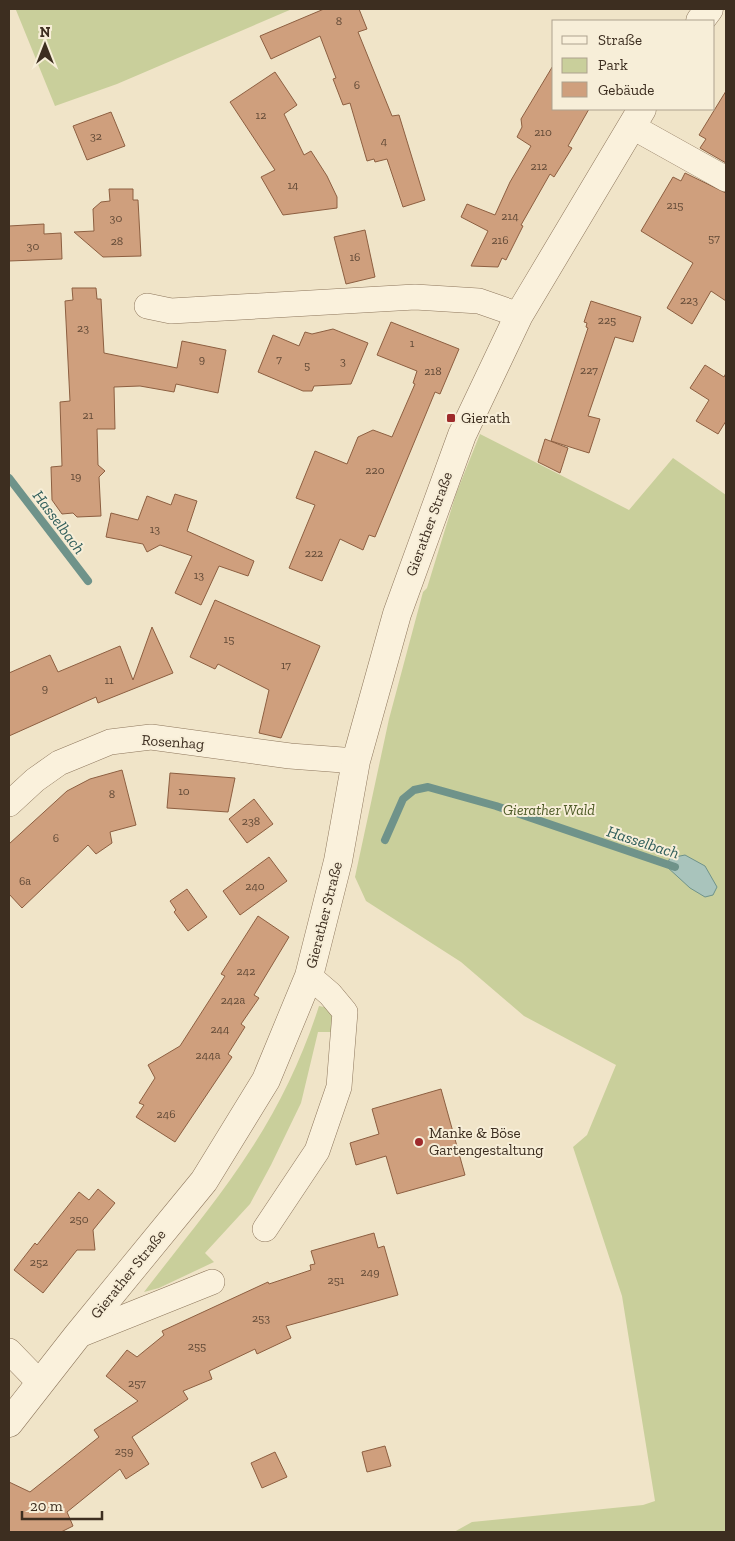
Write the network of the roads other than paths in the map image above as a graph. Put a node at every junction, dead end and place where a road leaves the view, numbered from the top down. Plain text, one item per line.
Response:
1 (709, 9) edge
2 (701, 20) edge
3 (636, 118) edge
4 (726, 179) edge
5 (147, 306) dead end
6 (519, 315) junction
7 (356, 761) junction
8 (9, 804) edge
9 (309, 976) junction
10 (265, 1228) dead end
11 (212, 1282) dead end
12 (77, 1336) junction
13 (9, 1351) edge
14 (40, 1382) junction
15 (9, 1423) edge

1 - 2 street
3 - 4 street
3 - 6 street, Gierather Straße
5 - 6 street
6 - 7 street, Gierather Straße
7 - 8 street, Rosenhag
7 - 9 street, Gierather Straße
9 - 10 street, Gierather Straße
9 - 12 street, Gierather Straße
11 - 12 street, Gierather Straße
12 - 14 street, Gierather Straße
13 - 14 street
14 - 15 street, Gierather Straße

